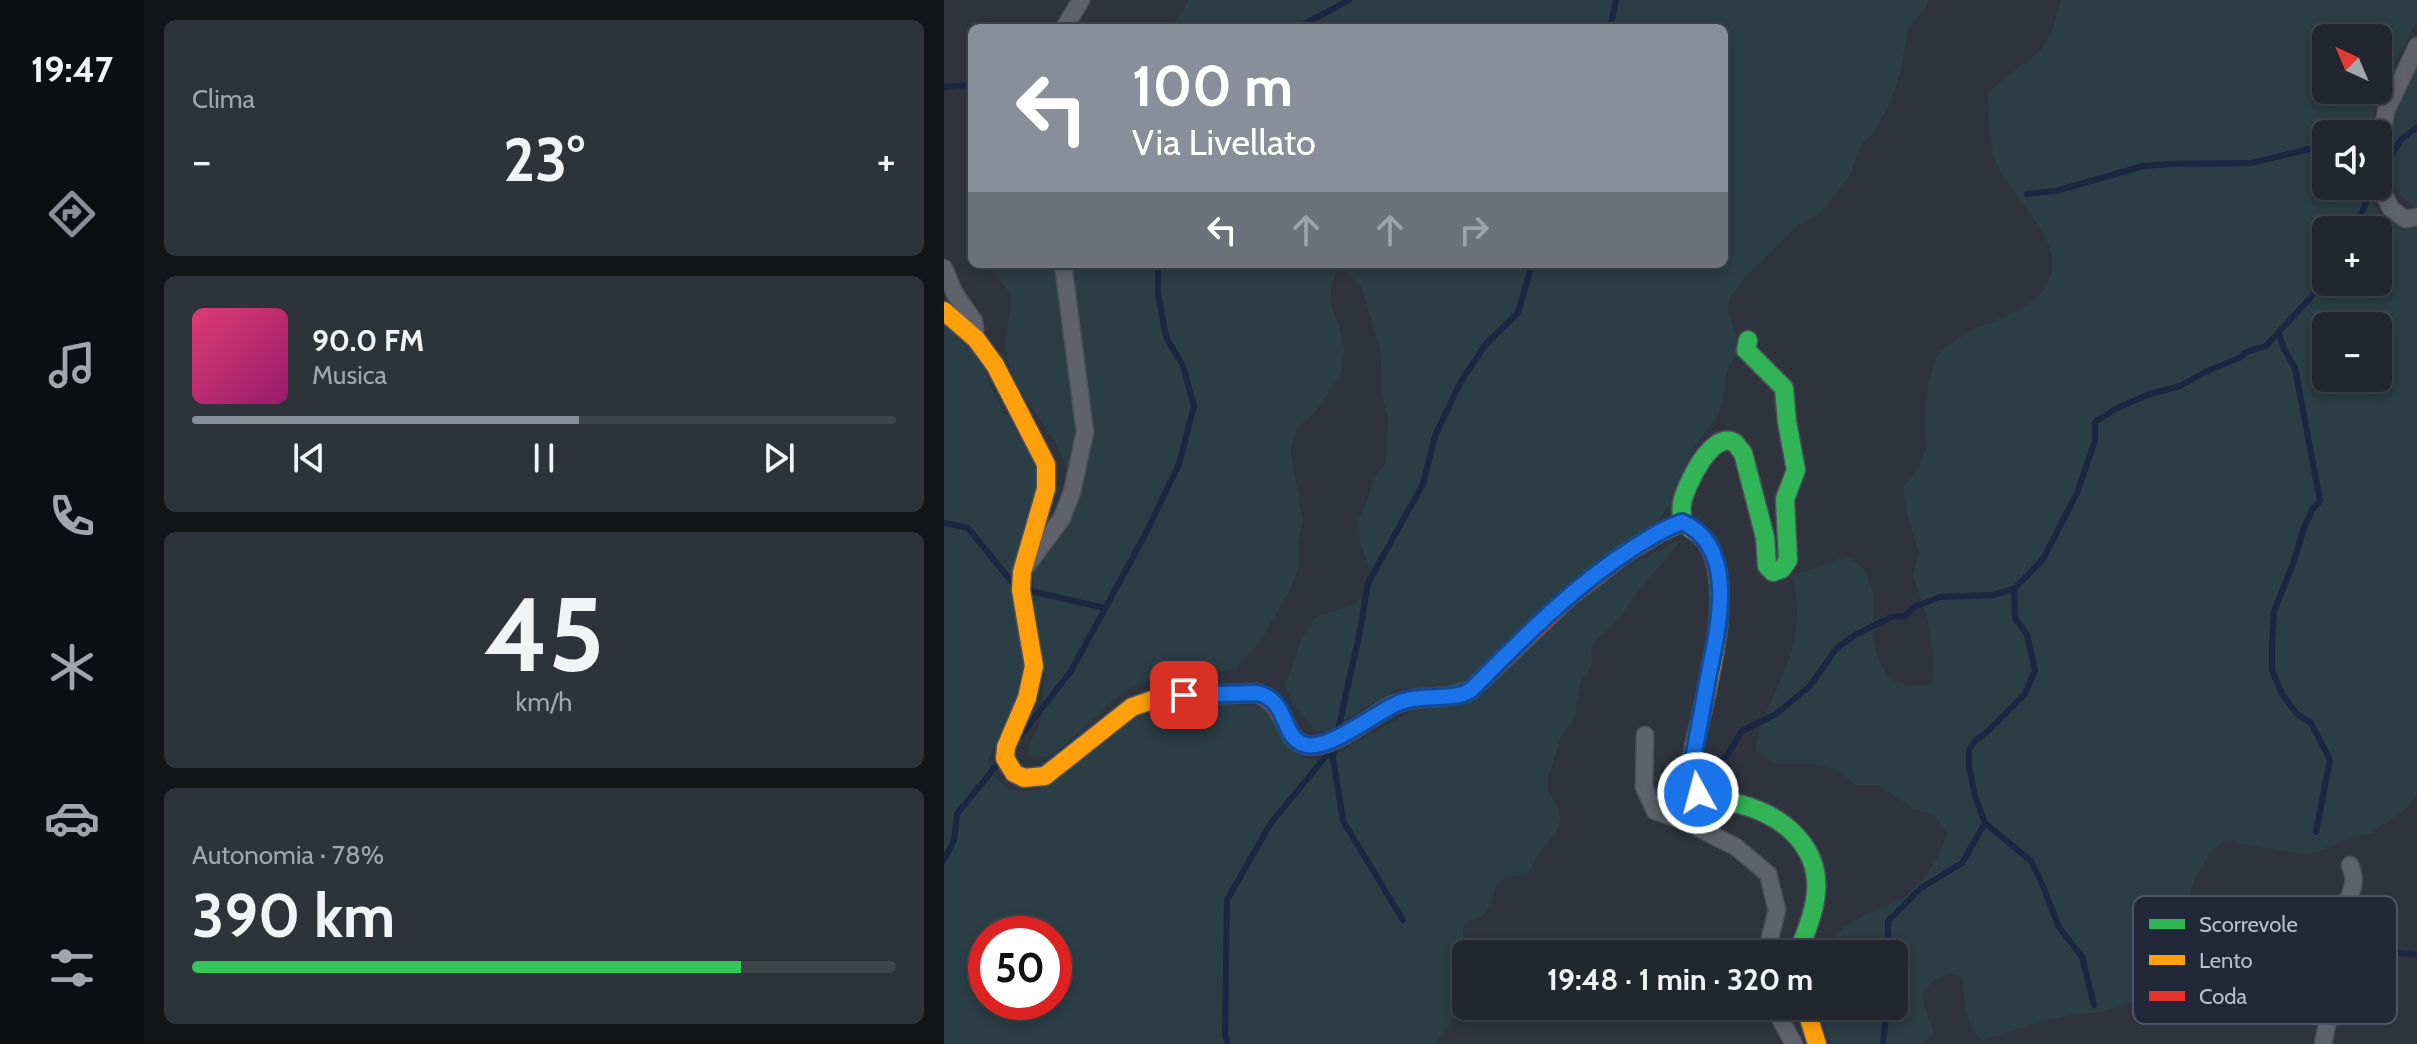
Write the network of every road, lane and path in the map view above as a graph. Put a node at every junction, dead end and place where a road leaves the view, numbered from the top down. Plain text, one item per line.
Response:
1 (1081, 0) edge
2 (1066, 24) edge
3 (2417, 46) edge
4 (2417, 217) edge
5 (944, 268) edge
6 (1064, 268) edge
7 (944, 311) edge
8 (976, 339) junction
9 (1748, 340) dead end
10 (1682, 522) junction
11 (1022, 572) junction
12 (1645, 735) dead end
13 (2350, 865) dead end
14 (2350, 896) edge
15 (1770, 940) edge
16 (1803, 940) edge
17 (1781, 1020) edge
18 (1809, 1020) edge
19 (2327, 1024) edge
20 (1794, 1044) edge
21 (1817, 1044) edge
22 (2323, 1044) edge

1 - 2 street
3 - 4 street
5 - 8 street
6 - 11 street
7 - 8 main road
8 - 11 main road
9 - 10 main road
10 - 11 main road
10 - 16 main road
12 - 15 street
13 - 14 street
17 - 20 street
18 - 21 main road
19 - 22 street

